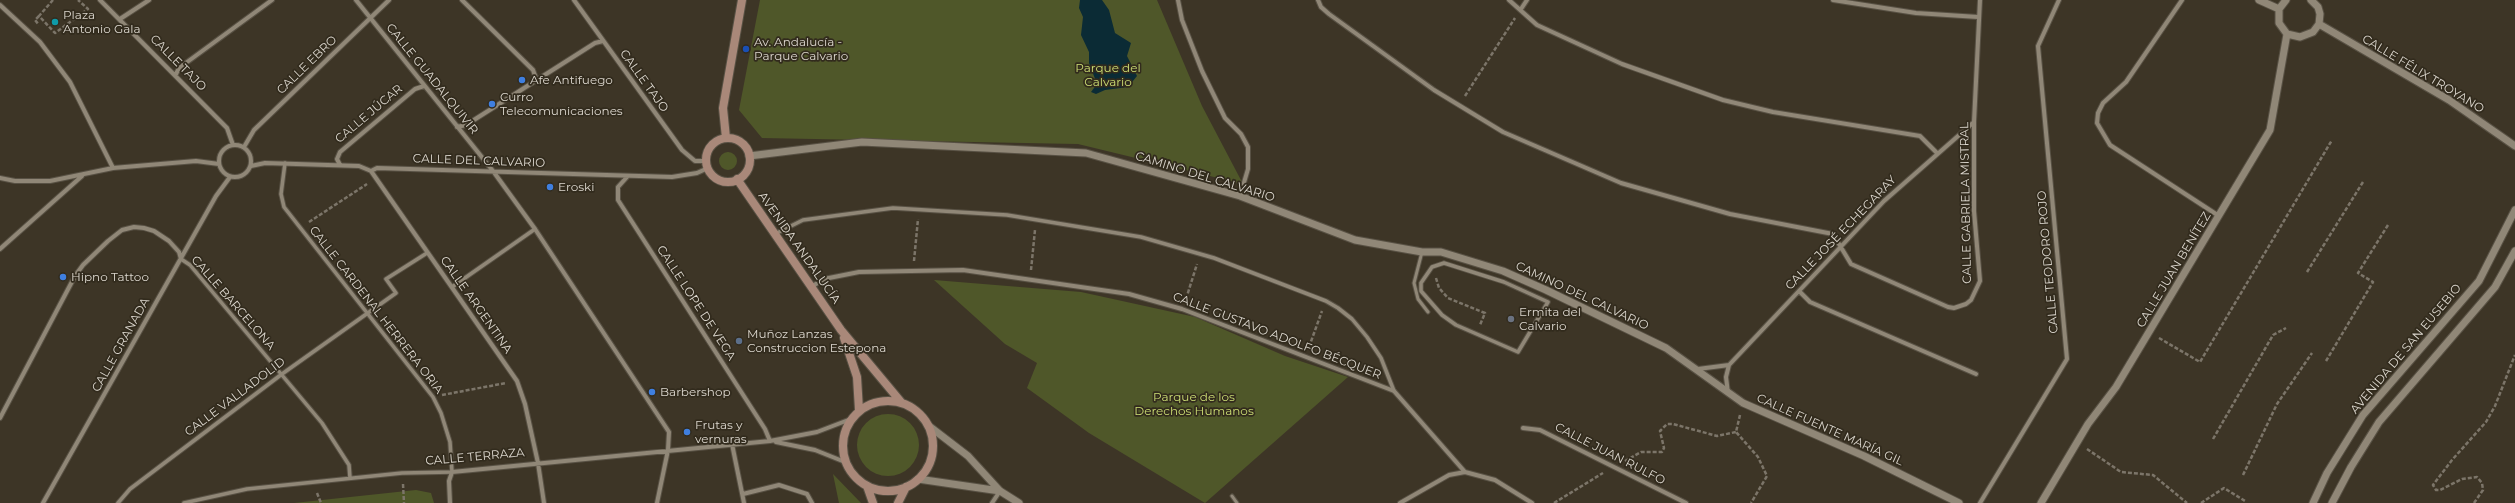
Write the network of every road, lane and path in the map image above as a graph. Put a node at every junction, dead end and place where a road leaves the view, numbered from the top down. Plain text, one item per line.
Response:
1 (53, 0) edge
2 (78, 0) edge
3 (100, 0) edge
4 (149, 0) edge
5 (272, 0) edge
6 (356, 0) edge
7 (389, 0) edge
8 (462, 0) edge
9 (574, 0) edge
10 (742, 0) edge
11 (1178, 0) edge
12 (1318, 0) edge
13 (1509, 0) edge
14 (1527, 0) edge
15 (1833, 0) edge
16 (1980, 0) edge
17 (2059, 0) edge
18 (2182, 0) edge
19 (2259, 0) edge
20 (2286, 0) edge
21 (2311, 0) edge
22 (0, 6) edge
23 (1521, 9) junction
24 (2279, 9) junction
25 (39, 16) junction
26 (1978, 17) junction
27 (370, 18) junction
28 (120, 19) junction
29 (35, 20) dead end
30 (2319, 24) junction
31 (2287, 34) junction
32 (603, 41) junction
33 (176, 74) junction
34 (537, 81) junction
35 (424, 86) junction
36 (1459, 106) junction
37 (1974, 122) junction
38 (457, 127) junction
39 (726, 138) junction
40 (2332, 140) dead end
41 (233, 144) junction
42 (2515, 146) edge
43 (244, 147) junction
44 (1937, 153) junction
45 (749, 156) junction
46 (219, 164) junction
47 (285, 164) junction
48 (707, 164) junction
49 (340, 165) junction
50 (251, 166) junction
51 (113, 168) junction
52 (371, 171) junction
53 (493, 171) junction
54 (82, 176) junction
55 (230, 176) junction
56 (627, 177) junction
57 (0, 178) edge
58 (376, 178) junction
59 (737, 180) junction
60 (2363, 182) dead end
61 (1240, 196) junction
62 (919, 209) junction
63 (2515, 210) edge
64 (2220, 216) junction
65 (1036, 219) junction
66 (2388, 225) dead end
67 (300, 228) junction
68 (535, 229) junction
69 (774, 234) junction
70 (1840, 247) junction
71 (0, 249) edge
72 (2515, 251) edge
73 (1422, 252) junction
74 (427, 253) junction
75 (1200, 254) junction
76 (181, 258) junction
77 (913, 270) junction
78 (2307, 272) dead end
79 (1437, 278) dead end
80 (1031, 279) junction
81 (452, 287) junction
82 (811, 287) junction
83 (1799, 290) junction
84 (1326, 301) junction
85 (1548, 302) joint
86 (1182, 309) junction
87 (1428, 312) dead end
88 (368, 313) junction
89 (1485, 313) dead end
90 (2286, 328) dead end
91 (841, 330) junction
92 (2149, 332) junction
93 (2312, 352) dead end
94 (1306, 355) junction
95 (2515, 355) edge
96 (2326, 361) dead end
97 (1729, 365) junction
98 (1696, 369) junction
99 (282, 374) junction
100 (1976, 374) dead end
101 (516, 381) junction
102 (1394, 391) junction
103 (1728, 394) junction
104 (433, 397) junction
105 (901, 402) junction
106 (1743, 403) junction
107 (859, 410) junction
108 (0, 418) edge
109 (851, 419) junction
110 (929, 426) junction
111 (1523, 428) dead end
112 (1736, 432) junction
113 (2213, 439) dead end
114 (770, 441) junction
115 (2077, 443) junction
116 (732, 444) junction
117 (668, 450) junction
118 (845, 462) junction
119 (538, 463) junction
120 (1614, 467) junction
121 (452, 472) junction
122 (1465, 472) junction
123 (402, 473) junction
124 (2243, 476) dead end
125 (350, 478) junction
126 (918, 479) junction
127 (867, 486) junction
128 (906, 487) junction
129 (1000, 491) junction
130 (743, 494) junction
131 (1232, 496) dead end
132 (2245, 501) dead end
133 (43, 503) edge
134 (118, 503) edge
135 (184, 503) edge
136 (404, 503) edge
137 (450, 503) edge
138 (544, 503) edge
139 (657, 503) edge
140 (744, 503) edge
141 (812, 503) edge
142 (873, 503) edge
143 (898, 503) edge
144 (992, 503) edge
145 (1019, 503) edge
146 (1236, 503) edge
147 (1400, 503) edge
148 (1532, 503) edge
149 (1554, 503) edge
150 (1686, 503) edge
151 (1751, 503) edge
152 (1959, 503) edge
153 (1980, 503) edge
154 (2041, 503) edge
155 (2187, 503) edge
156 (2201, 503) edge
157 (2313, 503) edge
158 (2332, 503) edge
159 (2474, 503) edge

1 - 25 path
2 - 25 path
3 - 28 street, CALLE TAJO
4 - 28 street
5 - 33 street
6 - 27 street, CALLE GUADALQUIVIR
7 - 27 street, CALLE EBRO
8 - 34 street
9 - 32 street, CALLE TAJO
10 - 39 main road
11 - 61 street
12 - 36 street
13 - 23 street
14 - 23 street
15 - 26 street
16 - 26 street, CALLE GABRIELA MISTRAL
17 - 153 street, CALLE TEODORO ROJO
18 - 64 street
19 - 24 street
20 - 24 street
21 - 30 street
22 - 51 street
23 - 36 path
23 - 44 street
24 - 31 street
25 - 29 path
26 - 37 street, CALLE GABRIELA MISTRAL
27 - 35 street, CALLE GUADALQUIVIR
27 - 43 street, CALLE EBRO
28 - 33 street, CALLE TAJO
30 - 31 street
30 - 42 street, CALLE FÉLIX TROYANO
31 - 64 street, CALLE JUAN BENÍTEZ
32 - 34 street
32 - 48 street, CALLE TAJO
33 - 41 street, CALLE TAJO
34 - 38 street
35 - 38 street, CALLE GUADALQUIVIR
35 - 49 street, CALLE JÚCAR
36 - 70 street, CALLE GABRIELA MISTRAL
37 - 44 street, CALLE JOSÉ ECHEGARAY
37 - 70 street, CALLE GABRIELA MISTRAL
38 - 53 street, CALLE GUADALQUIVIR
39 - 45 main road
39 - 48 main road
40 - 92 path
41 - 43 street
41 - 46 street
43 - 50 street
44 - 70 street, CALLE JOSÉ ECHEGARAY
45 - 59 main road
45 - 61 street, CAMINO DEL CALVARIO
46 - 51 street
46 - 55 street
47 - 49 street, CALLE DEL CALVARIO
47 - 50 street, CALLE DEL CALVARIO
47 - 67 street, CALLE CARDENAL HERRERA ORIA
48 - 56 street, CALLE DEL CALVARIO
48 - 59 main road
49 - 52 street, CALLE DEL CALVARIO
50 - 55 street
51 - 54 street
52 - 53 street, CALLE DEL CALVARIO
52 - 58 street, CALLE ARGENTINA
53 - 56 street, CALLE DEL CALVARIO
53 - 68 street, CALLE GUADALQUIVIR
54 - 57 street
54 - 71 street
55 - 76 street, CALLE GRANADA
56 - 114 street, CALLE LOPE DE VEGA
58 - 67 path
58 - 74 street, CALLE ARGENTINA
59 - 69 main road, AVENIDA ANDALUCÍA
60 - 78 path
61 - 73 street, CAMINO DEL CALVARIO
62 - 65 street
62 - 69 street
62 - 77 path
63 - 157 street, AVENIDA DE SAN EUSEBIO
64 - 92 street, CALLE JUAN BENÍTEZ
65 - 75 street
65 - 80 path
66 - 96 path
67 - 88 street, CALLE CARDENAL HERRERA ORIA
68 - 81 street
68 - 117 street, CALLE GUADALQUIVIR
69 - 82 main road, AVENIDA ANDALUCÍA
70 - 83 street, CALLE JOSÉ ECHEGARAY
72 - 158 street
73 - 87 lane
73 - 98 street, CAMINO DEL CALVARIO
74 - 81 street, CALLE ARGENTINA
74 - 88 street, CALLE VALLADOLID
75 - 84 street
75 - 86 path
76 - 99 street, CALLE BARCELONA
76 - 108 street
76 - 133 street, CALLE GRANADA
77 - 80 street, CALLE GUSTAVO ADOLFO BÉCQUER
77 - 82 street, CALLE GUSTAVO ADOLFO BÉCQUER
79 - 89 path
80 - 86 street, CALLE GUSTAVO ADOLFO BÉCQUER
81 - 101 street, CALLE ARGENTINA
82 - 91 main road, AVENIDA ANDALUCÍA
83 - 97 street, CALLE JOSÉ ECHEGARAY
83 - 100 street
84 - 94 path
84 - 102 street
85 - 85 street
86 - 94 street, CALLE GUSTAVO ADOLFO BÉCQUER
88 - 99 street, CALLE VALLADOLID
88 - 104 street, CALLE CARDENAL HERRERA ORIA
90 - 113 path
91 - 105 main road, AVENIDA ANDALUCÍA
91 - 107 main road, AVENIDA ANDALUCÍA
92 - 115 street, CALLE JUAN BENÍTEZ
93 - 124 path
94 - 102 street, CALLE GUSTAVO ADOLFO BÉCQUER
95 - 159 path
97 - 98 street
97 - 103 street
98 - 103 street, CALLE FUENTE MARÍA GIL
99 - 125 street, CALLE BARCELONA
99 - 134 street, CALLE VALLADOLID
101 - 104 path
101 - 119 street, CALLE ARGENTINA
102 - 122 street, CALLE GUSTAVO ADOLFO BÉCQUER
103 - 106 street, CALLE FUENTE MARÍA GIL
104 - 121 street, CALLE CARDENAL HERRERA ORIA
105 - 107 main road
105 - 110 main road
106 - 112 path
106 - 152 street, CALLE FUENTE MARÍA GIL
107 - 109 main road
109 - 114 street, CALLE TERRAZA
109 - 118 main road
110 - 126 main road
110 - 129 street
111 - 120 street, CALLE JUAN RULFO
112 - 120 path
112 - 151 path
114 - 116 street, CALLE TERRAZA
114 - 118 street, CALLE TERRAZA
115 - 154 street, CALLE JUAN BENÍTEZ
115 - 155 path
116 - 117 street, CALLE TERRAZA
116 - 130 street
117 - 119 street, CALLE TERRAZA
117 - 139 street, CALLE GUADALQUIVIR
118 - 127 main road
119 - 121 street, CALLE TERRAZA
119 - 138 street, CALLE ARGENTINA
120 - 149 path
120 - 150 street, CALLE JUAN RULFO
121 - 123 street, CALLE TERRAZA
121 - 137 street
122 - 147 street
122 - 148 street
123 - 125 street, CALLE TERRAZA
123 - 136 path
125 - 135 street, CALLE TERRAZA
126 - 128 main road
126 - 129 street
127 - 128 main road
127 - 142 main road
128 - 143 main road
129 - 144 street
129 - 145 street
130 - 140 street
130 - 141 street
131 - 146 lane
132 - 156 path

